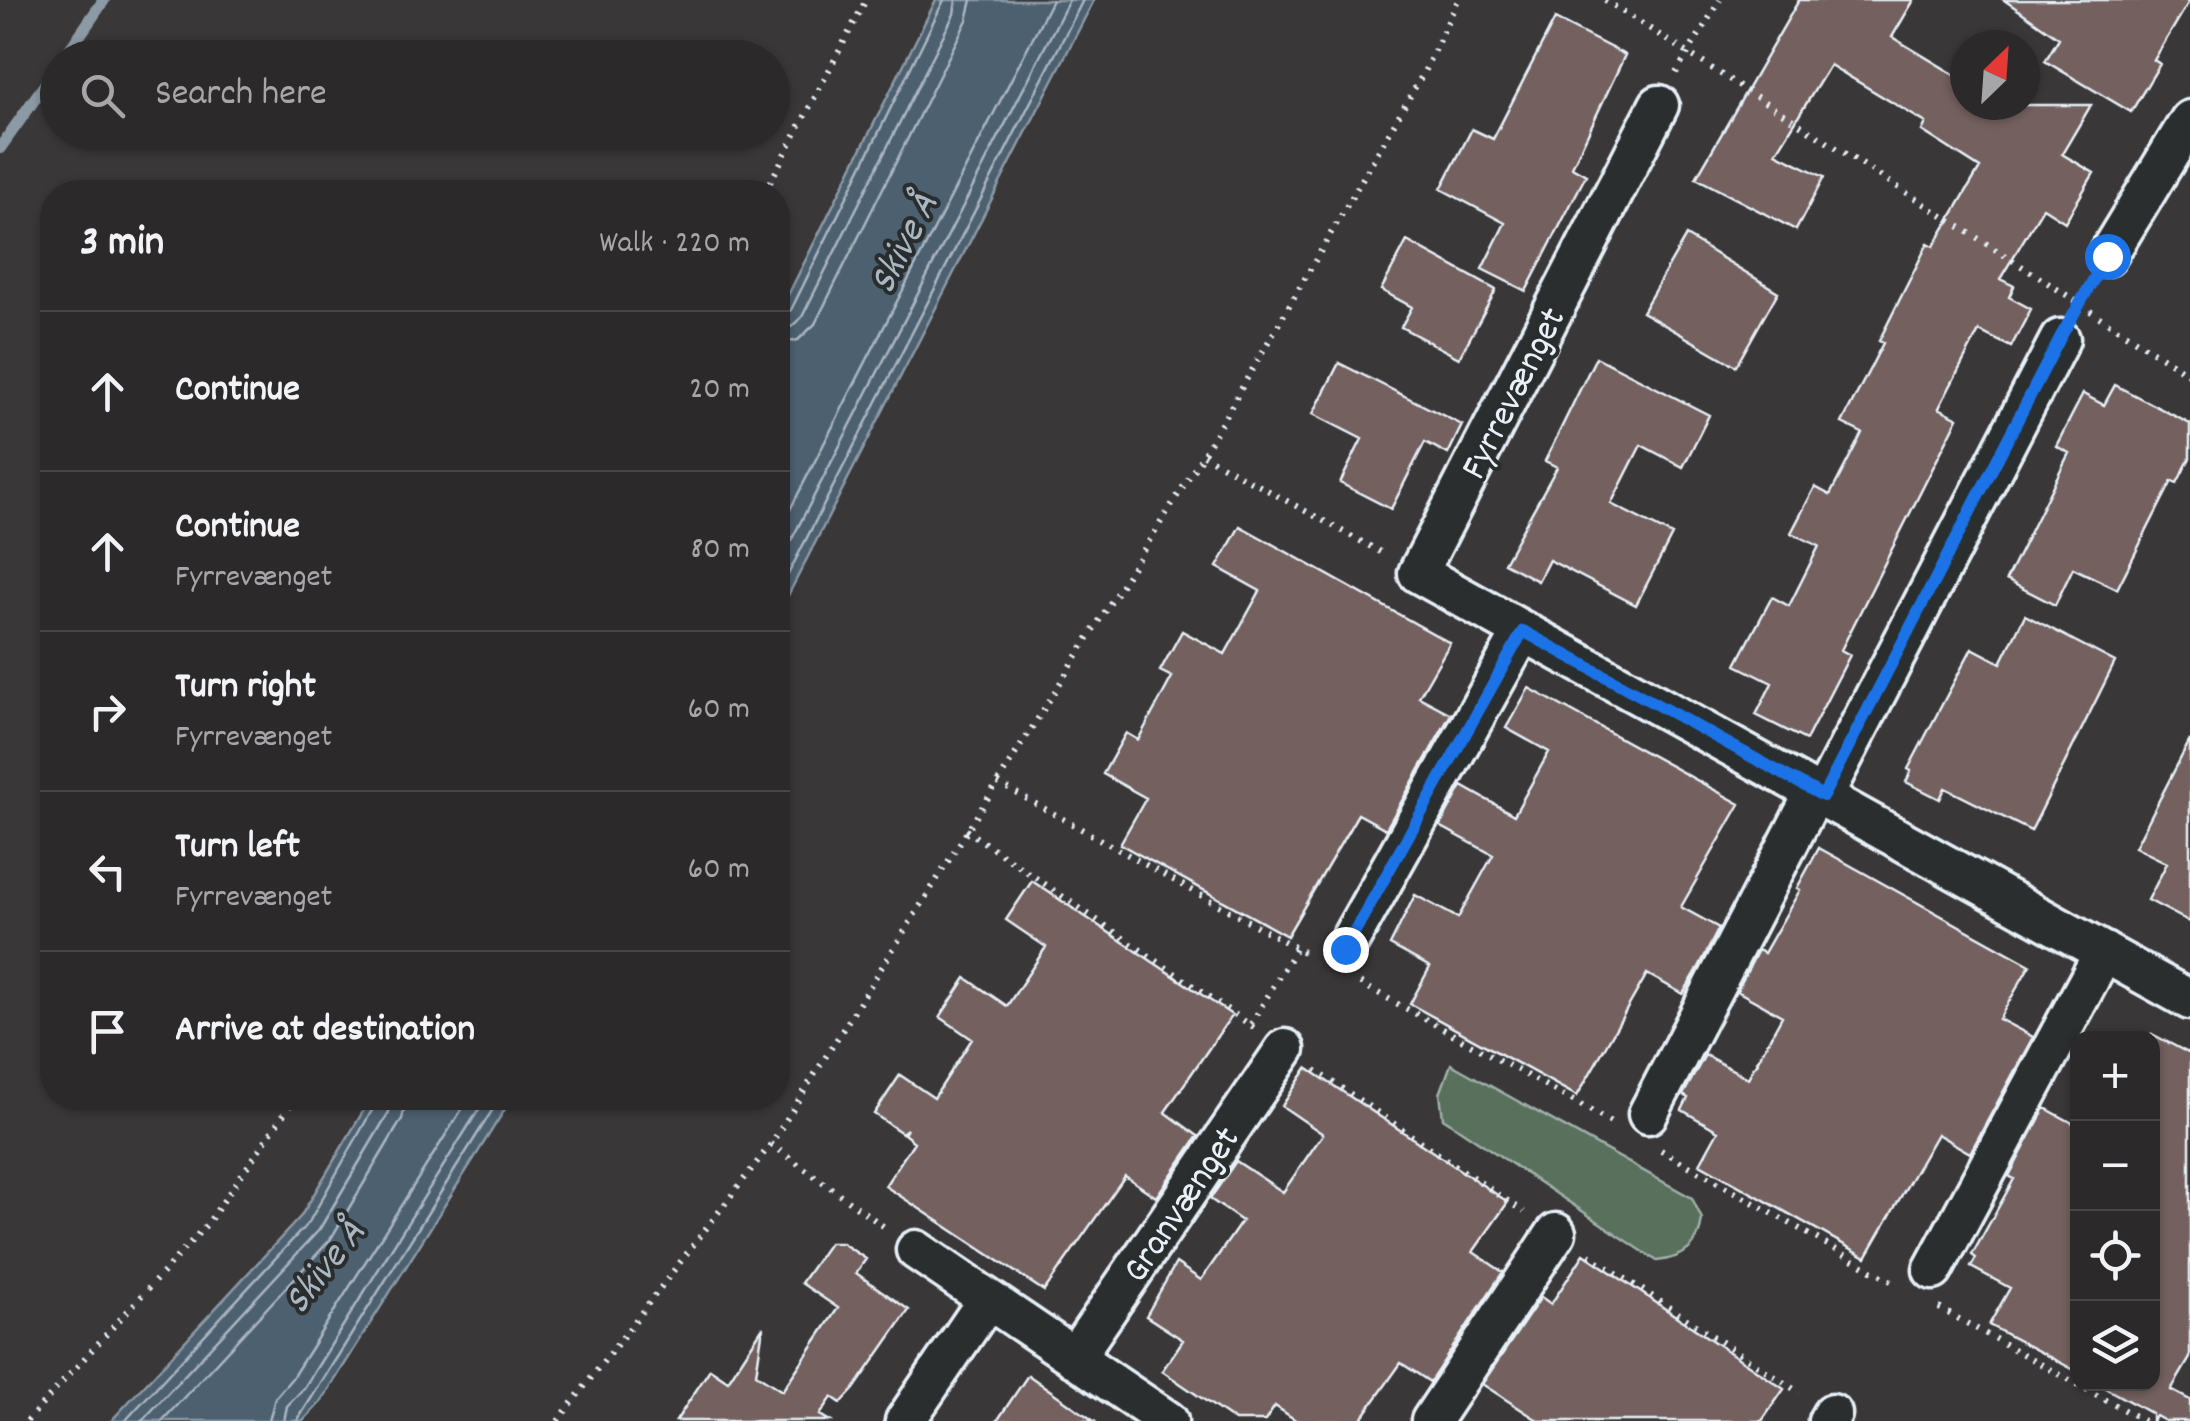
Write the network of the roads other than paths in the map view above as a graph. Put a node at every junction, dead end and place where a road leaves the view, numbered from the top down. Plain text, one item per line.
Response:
1 (1660, 105) road end
2 (2190, 120) edge
3 (2107, 256) road end
4 (2060, 338) road end
5 (1523, 631) junction
6 (1819, 794) junction
7 (2104, 952) junction
8 (1341, 964) road end
9 (2190, 1000) edge
10 (1285, 1049) road end
11 (1635, 1126) road end
12 (1556, 1233) road end
13 (916, 1250) road end
14 (1925, 1289) road end
15 (988, 1299) junction
16 (1074, 1358) junction
17 (905, 1421) edge
18 (1168, 1421) edge
19 (1431, 1421) edge

1 - 5 street, Fyrrevænget
2 - 3 street
4 - 6 street
5 - 6 street
5 - 8 street
6 - 7 street
6 - 11 street
7 - 9 street
7 - 14 street
10 - 16 street, Granvænget
12 - 19 street
13 - 15 street
15 - 16 street
15 - 17 street
16 - 18 street

